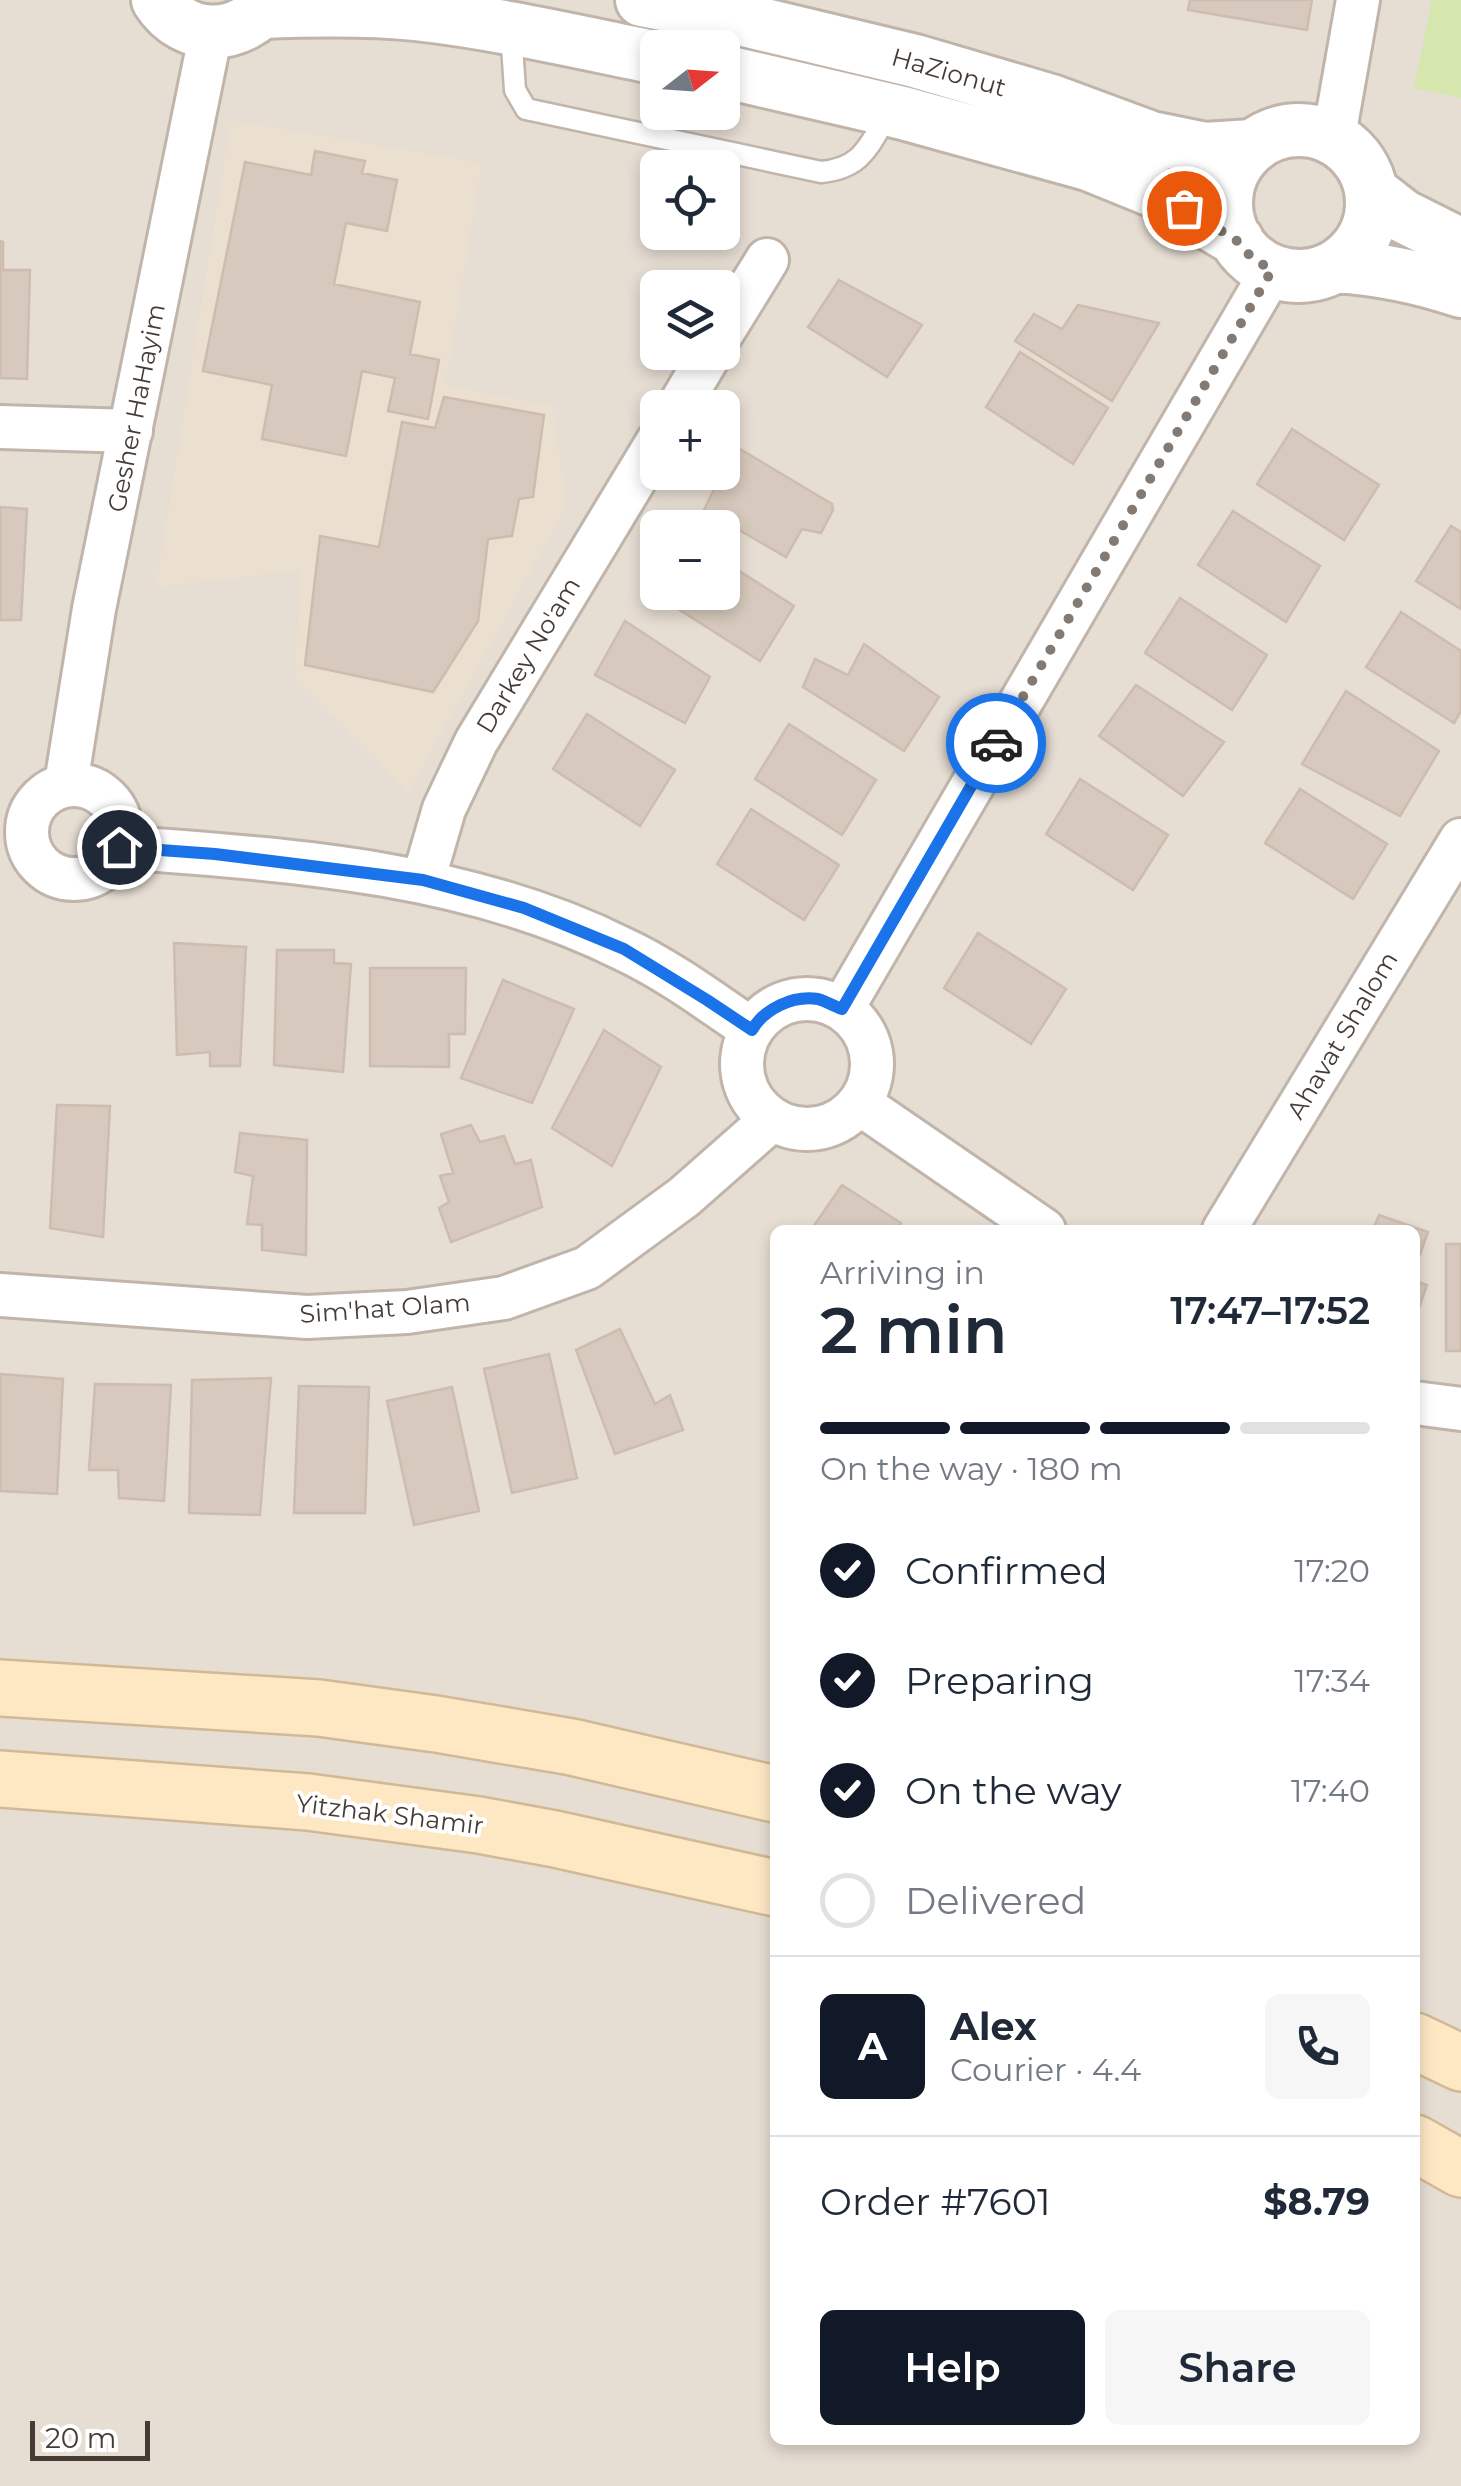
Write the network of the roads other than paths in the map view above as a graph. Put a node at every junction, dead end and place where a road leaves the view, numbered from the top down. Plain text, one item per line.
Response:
1 (642, 0) edge
2 (1358, 0) edge
3 (152, 2) edge
4 (267, 6) edge
5 (510, 30) junction
6 (211, 32) junction
7 (640, 55) edge
8 (740, 75) edge
9 (890, 110) junction
10 (1328, 134) junction
11 (1252, 146) junction
12 (1372, 192) junction
13 (1461, 245) edge
14 (1254, 255) junction
15 (767, 260) dead end
16 (1336, 266) junction
17 (1461, 291) edge
18 (740, 304) edge
19 (0, 427) edge
20 (131, 431) junction
21 (640, 471) edge
22 (66, 784) junction
23 (1461, 840) edge
24 (119, 847) junction
25 (16, 855) edge
26 (423, 880) junction
27 (842, 1009) junction
28 (752, 1030) junction
29 (858, 1103) junction
30 (769, 1117) junction
31 (1037, 1225) edge
32 (1227, 1225) edge
33 (0, 1296) edge
34 (1420, 1403) edge
35 (1461, 1409) edge
36 (0, 1688) edge
37 (0, 1780) edge
38 (770, 1793) edge
39 (770, 1887) edge
40 (1420, 2042) edge
41 (1461, 2063) edge
42 (1420, 2146) edge
43 (1461, 2170) edge

1 - 11 street, HaZionut
2 - 10 street
3 - 6 street
4 - 5 street
4 - 6 street
5 - 7 street
5 - 9 lane
6 - 20 street, Gesher HaHayim
8 - 9 street, HaZionut
9 - 14 street, HaZionut
10 - 11 street
10 - 12 street
11 - 14 street
12 - 13 street
12 - 16 street
14 - 16 street
14 - 27 street
15 - 18 street
16 - 17 street
19 - 20 street
20 - 22 street, Gesher HaHayim
21 - 26 street, Darkey No'am
22 - 24 street
22 - 25 street
23 - 32 street, Ahavat Shalom
24 - 25 street
24 - 26 street
26 - 28 street
27 - 28 street
27 - 29 street
28 - 30 street
29 - 30 street
29 - 31 street
30 - 33 street, Sim'hat Olam
34 - 35 street
36 - 38 main road
37 - 39 main road, Yitzhak Shamir
40 - 41 main road
42 - 43 main road

